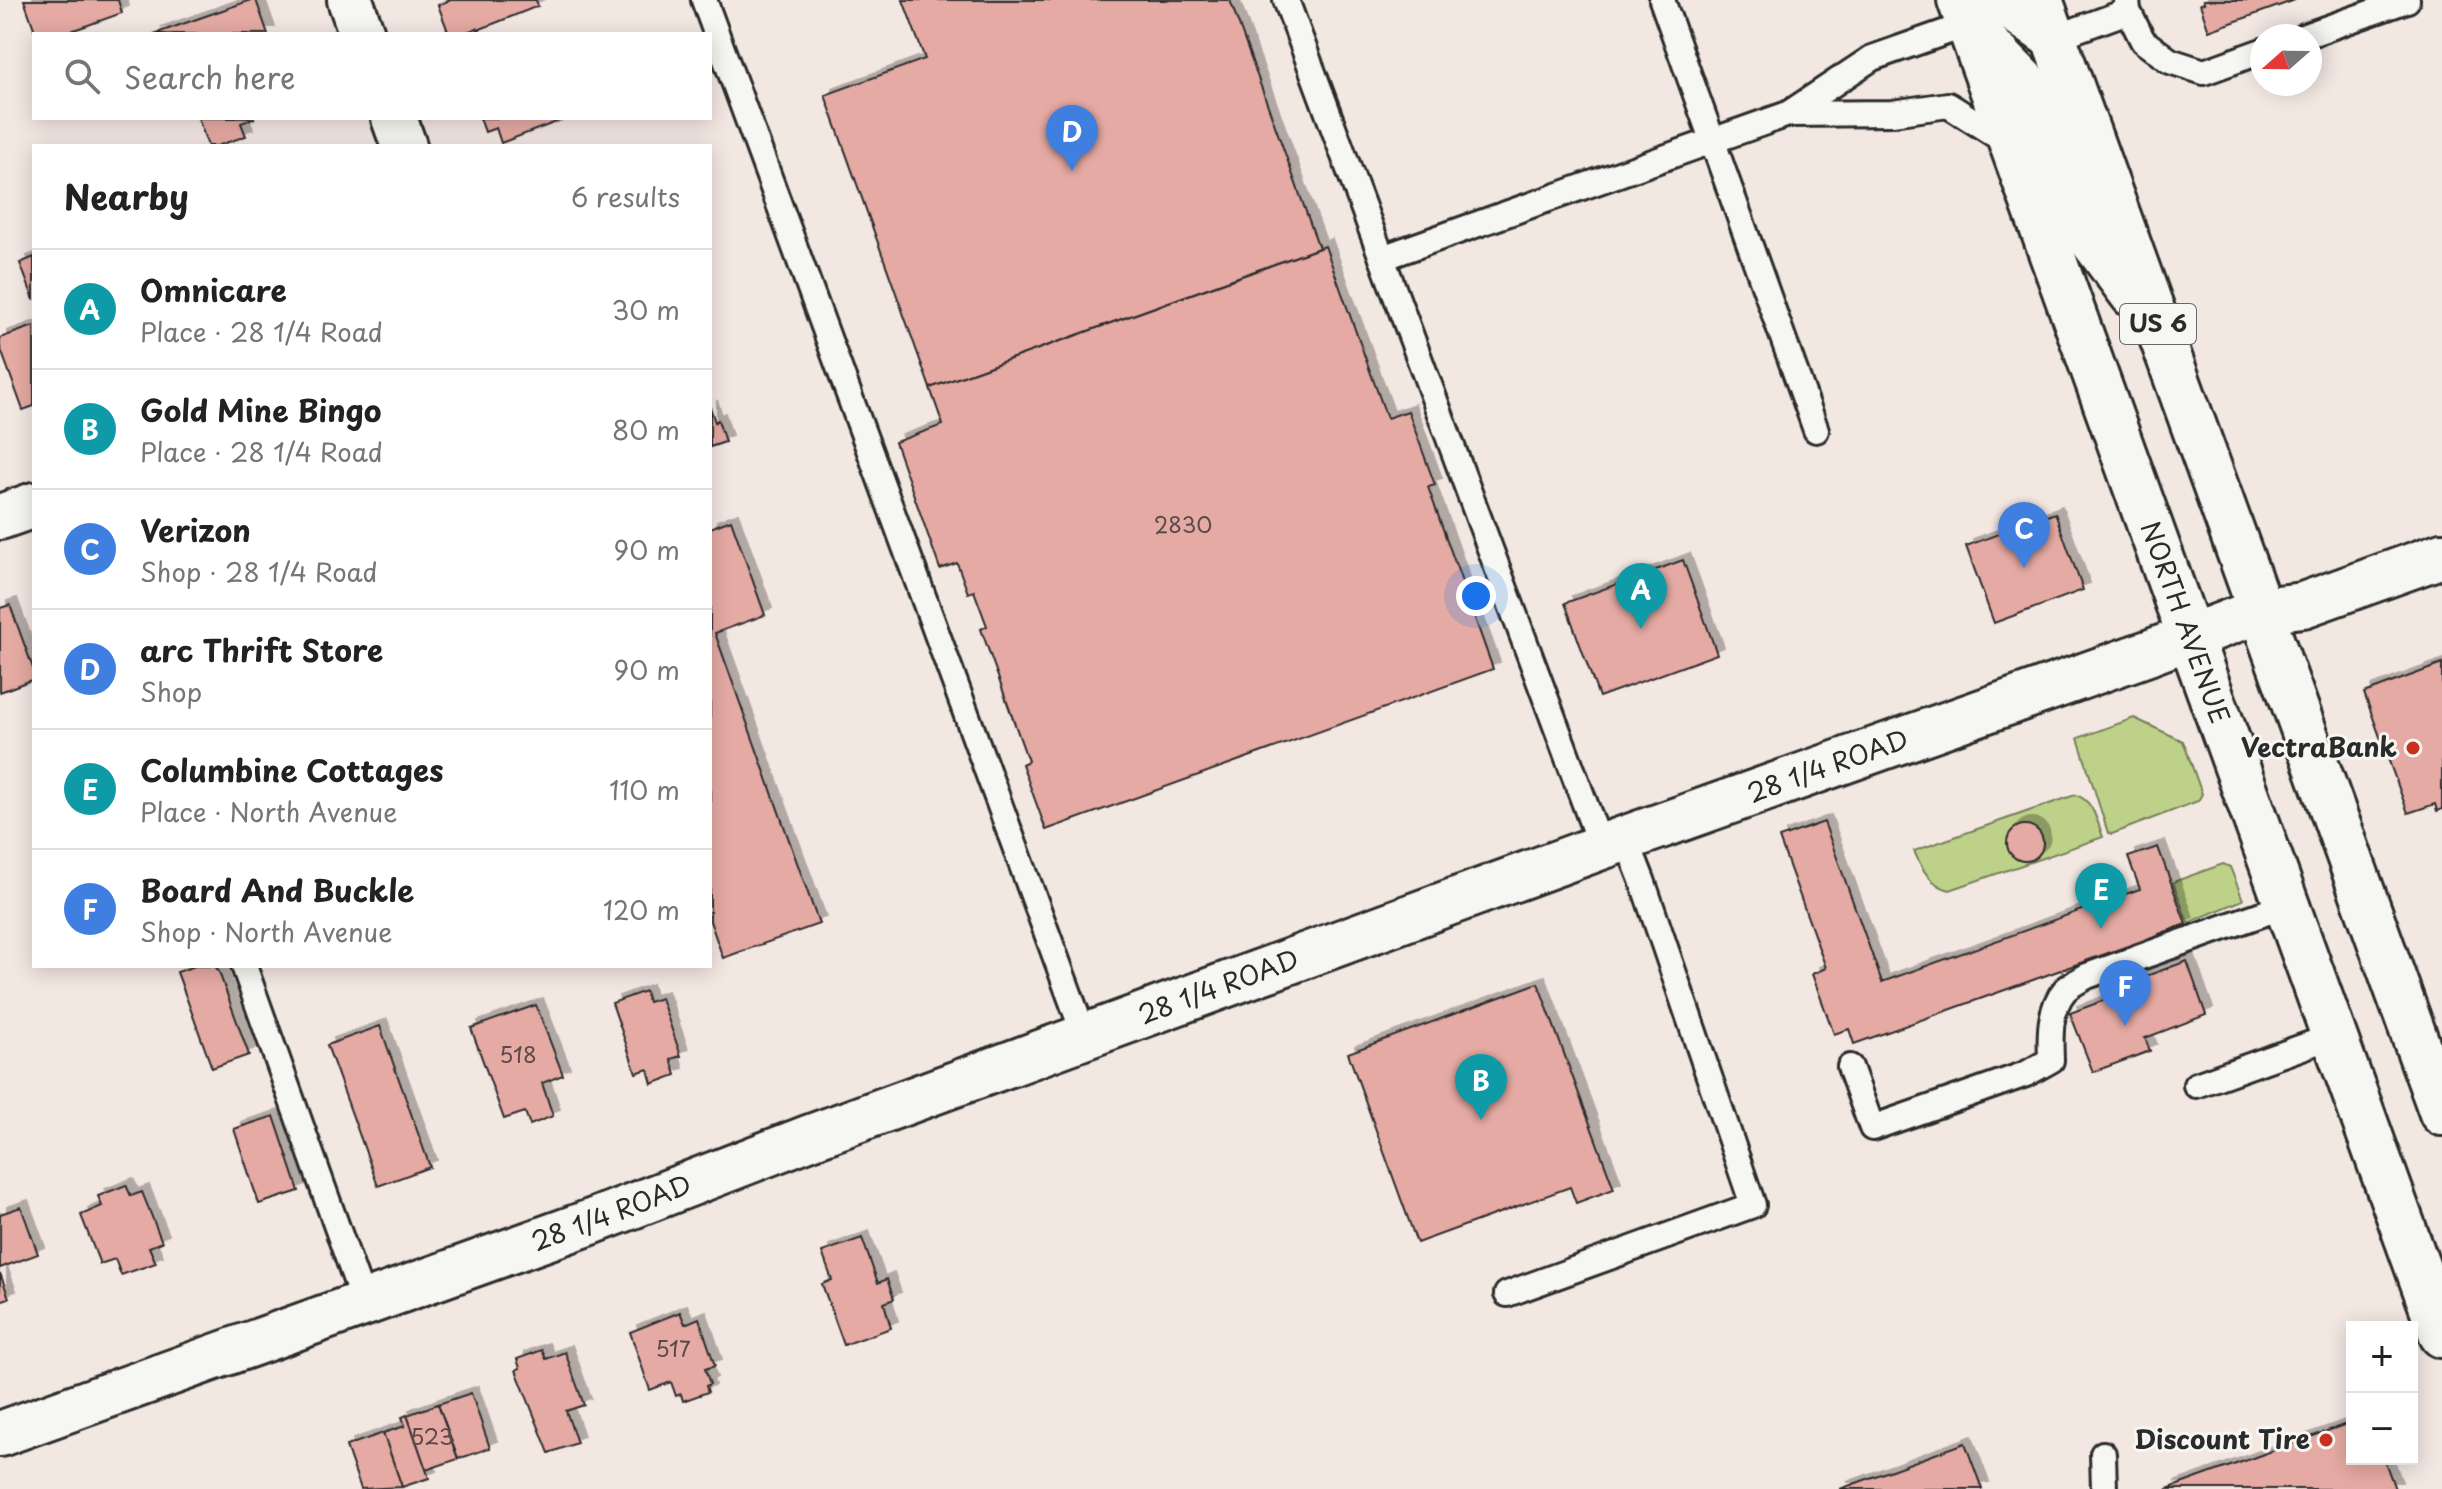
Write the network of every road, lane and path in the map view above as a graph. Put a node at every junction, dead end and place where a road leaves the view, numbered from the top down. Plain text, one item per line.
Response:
1 (350, 0) edge
2 (704, 0) edge
3 (1286, 0) edge
4 (1662, 0) edge
5 (2407, 0) edge
6 (2127, 6) edge
7 (1976, 8) edge
8 (2047, 19) edge
9 (2322, 30) edge
10 (361, 32) edge
11 (2250, 55) edge
12 (1788, 114) junction
13 (395, 120) edge
14 (1711, 142) junction
15 (403, 144) edge
16 (2013, 146) junction
17 (1382, 258) junction
18 (2162, 335) junction
19 (1816, 430) dead end
20 (32, 506) edge
21 (0, 517) edge
22 (2442, 555) edge
23 (2261, 610) junction
24 (2190, 638) junction
25 (1614, 843) junction
26 (2287, 905) junction
27 (245, 968) edge
28 (2333, 1036) junction
29 (1085, 1037) junction
30 (1850, 1067) dead end
31 (2196, 1085) dead end
32 (2442, 1113) edge
33 (1507, 1294) dead end
34 (364, 1303) junction
35 (2442, 1335) edge
36 (0, 1434) edge
37 (2103, 1454) dead end
38 (2104, 1489) edge

1 - 10 main road
2 - 29 lane
3 - 17 lane
4 - 14 lane
5 - 9 lane
6 - 8 lane
6 - 11 lane
7 - 8 main road
7 - 12 lane
7 - 16 main road, NORTH AVENUE / US 6
7 - 18 main road
8 - 18 main road, US 6
12 - 14 lane
12 - 16 lane
13 - 15 main road
14 - 17 lane
14 - 19 lane
16 - 24 main road, NORTH AVENUE / US 6
17 - 25 lane
18 - 23 main road, US 6
20 - 21 main road
22 - 23 main road, 28 1/4 ROAD
23 - 24 main road, 28 1/4 ROAD
23 - 32 main road, US 6
24 - 25 main road, 28 1/4 ROAD
24 - 26 main road, NORTH AVENUE / US 6
25 - 29 main road, 28 1/4 ROAD
25 - 33 lane
26 - 28 main road, NORTH AVENUE / US 6
26 - 30 lane
27 - 34 lane
28 - 31 lane
28 - 35 main road, NORTH AVENUE / US 6
29 - 34 main road, 28 1/4 ROAD
34 - 36 main road, 28 1/4 ROAD
37 - 38 lane

